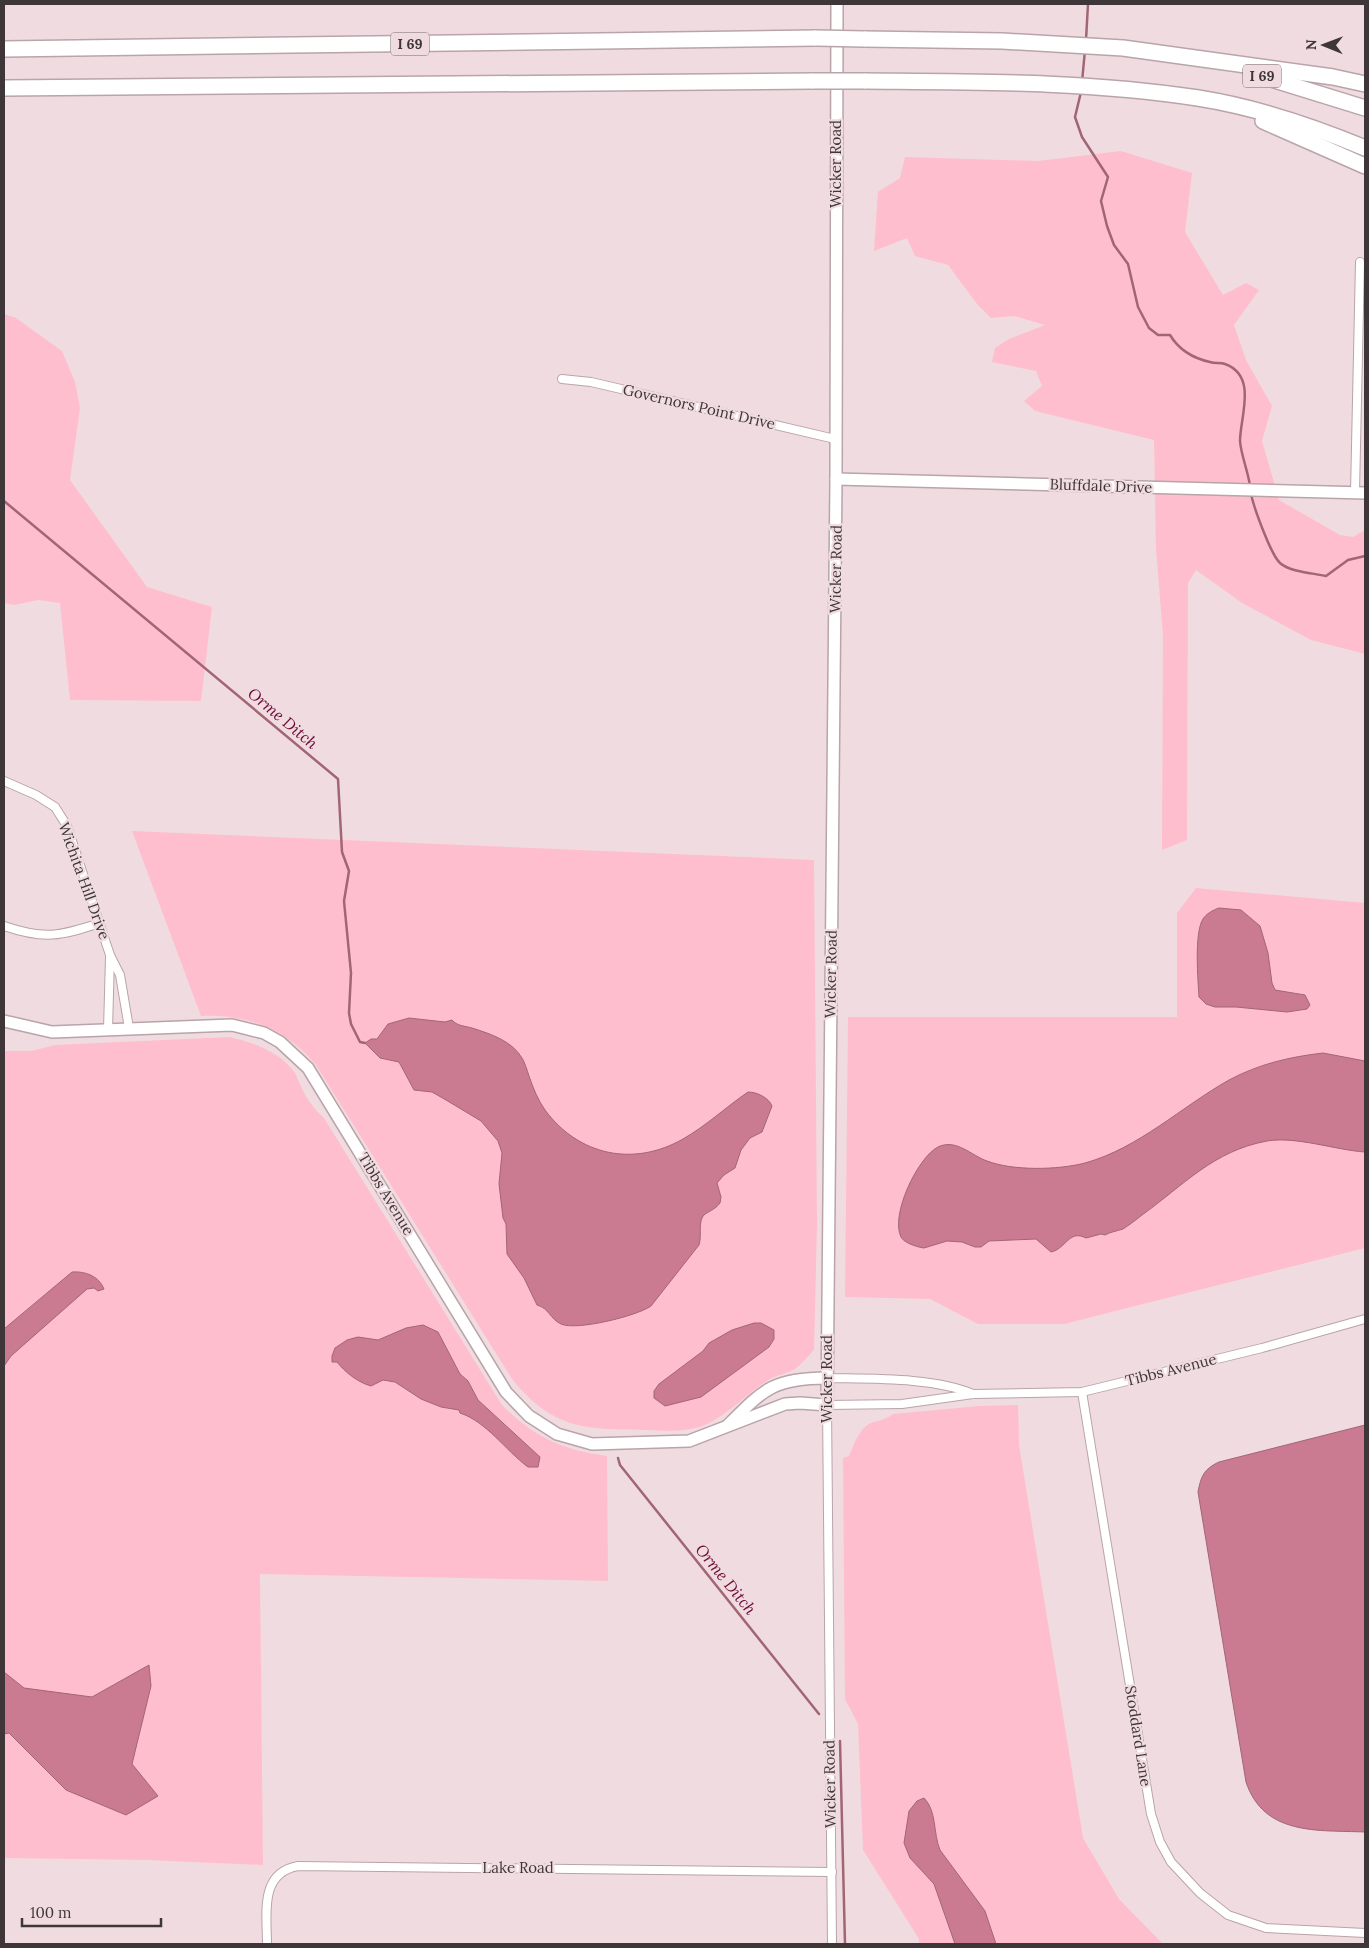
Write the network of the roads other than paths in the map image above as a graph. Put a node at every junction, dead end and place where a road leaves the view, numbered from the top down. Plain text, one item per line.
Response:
1 (836, 4) edge
2 (4, 49) edge
3 (1157, 51) junction
4 (1365, 84) edge
5 (4, 88) edge
6 (1225, 104) junction
7 (1365, 108) edge
8 (1365, 148) edge
9 (1365, 166) edge
10 (1360, 262) dead end
11 (562, 379) dead end
12 (835, 439) junction
13 (836, 479) junction
14 (1360, 493) edge
15 (4, 781) edge
16 (100, 923) junction
17 (4, 926) edge
18 (110, 955) junction
19 (4, 1021) edge
20 (129, 1028) junction
21 (108, 1030) junction
22 (1365, 1319) edge
23 (827, 1378) junction
24 (1082, 1392) junction
25 (973, 1394) junction
26 (827, 1405) junction
27 (724, 1429) junction
28 (832, 1872) junction
29 (1365, 1933) edge
30 (268, 1944) edge
31 (832, 1944) edge

1 - 12 street, Wicker Road
2 - 3 highway, I 69, bridge
3 - 4 highway
3 - 7 highway, I 69
5 - 6 highway, I 69, bridge
6 - 8 highway, I 69
6 - 9 highway
10 - 14 street
11 - 12 street, Governors Point Drive
12 - 13 street, Wicker Road
13 - 14 street, Bluffdale Drive
13 - 23 street, Wicker Road
15 - 16 street, Wichita Hill Drive
16 - 17 street
16 - 18 street, Wichita Hill Drive
18 - 20 street, Wichita Hill Drive
18 - 21 street, Wichita Hill Drive
19 - 21 street, Tibbs Avenue
20 - 21 street, Tibbs Avenue
20 - 27 street, Tibbs Avenue
22 - 24 street, Tibbs Avenue
23 - 25 street, Tibbs Avenue
23 - 26 street, Wicker Road
23 - 27 street, Tibbs Avenue
24 - 25 street, Tibbs Avenue
24 - 29 street, Stoddard Lane
25 - 26 street, Tibbs Avenue
26 - 27 street, Tibbs Avenue
26 - 28 street, Wicker Road
28 - 30 street, Lake Road
28 - 31 street, Wicker Road

